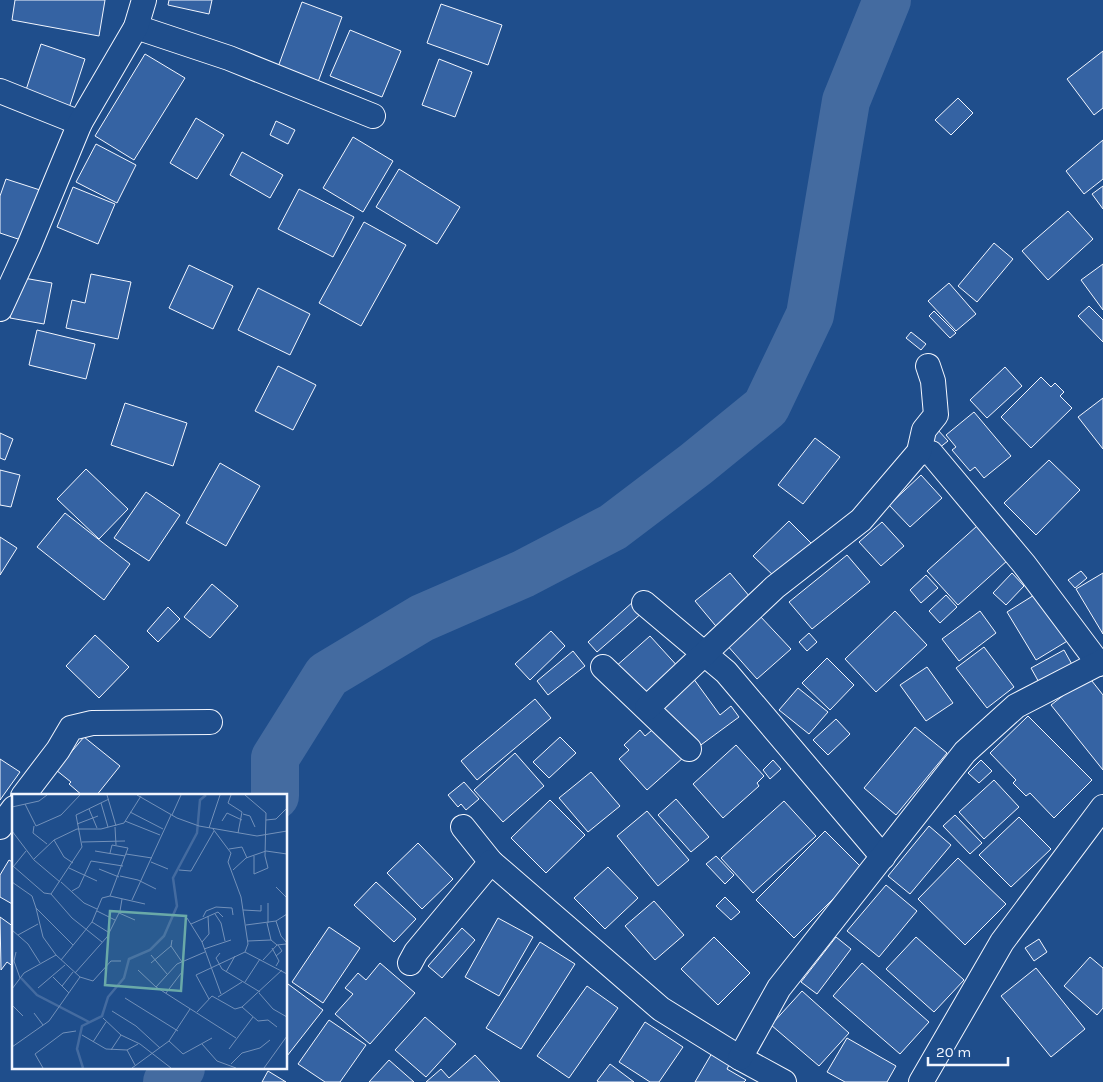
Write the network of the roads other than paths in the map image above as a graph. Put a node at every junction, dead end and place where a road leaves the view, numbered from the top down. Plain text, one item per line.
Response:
1 (144, 0) edge
2 (136, 27) junction
3 (0, 91) edge
4 (373, 116) dead end
5 (80, 123) junction
6 (0, 309) edge
7 (928, 366) dead end
8 (919, 452) junction
9 (644, 603) dead end
10 (704, 653) junction
11 (1101, 662) edge
12 (603, 667) dead end
13 (647, 708) junction
14 (210, 722) dead end
15 (689, 749) dead end
16 (25, 794) edge
17 (1103, 807) edge
18 (12, 811) edge
19 (0, 827) edge
20 (463, 827) dead end
21 (883, 857) junction
22 (491, 862) junction
23 (410, 963) dead end
24 (740, 1058) junction
25 (784, 1082) edge
26 (921, 1082) edge

1 - 2 street
2 - 4 street
2 - 5 street
3 - 5 street
5 - 6 street
7 - 8 street
8 - 10 street
8 - 11 street
9 - 10 street
10 - 13 street
10 - 21 street
11 - 21 street
12 - 13 street
13 - 15 street
14 - 16 street
17 - 26 street
18 - 19 street
20 - 22 street
21 - 24 street
22 - 23 street
22 - 24 street
24 - 25 street

